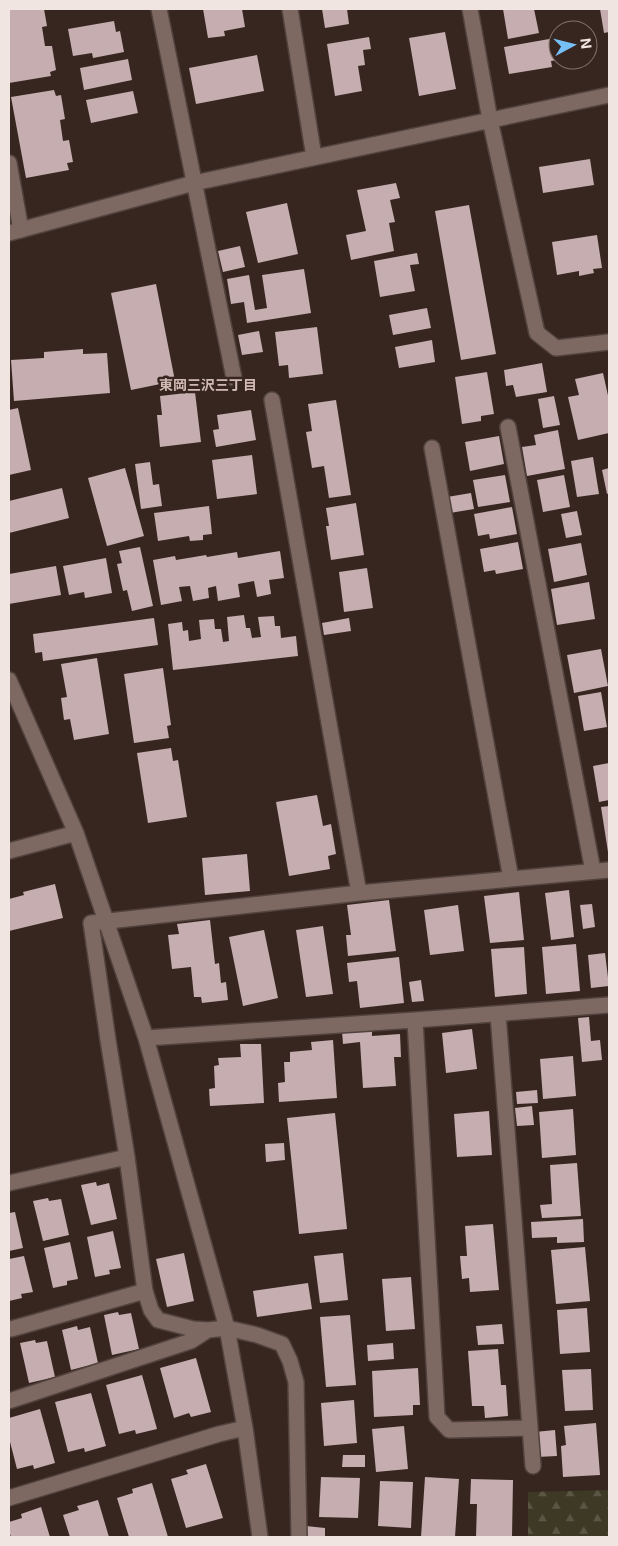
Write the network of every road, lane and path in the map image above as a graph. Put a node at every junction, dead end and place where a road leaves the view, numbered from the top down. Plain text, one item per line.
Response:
1 (159, 9) edge
2 (290, 9) edge
3 (470, 9) edge
4 (609, 99) edge
5 (490, 120) junction
6 (314, 157) junction
7 (9, 163) edge
8 (194, 183) junction
9 (15, 232) edge
10 (609, 342) edge
11 (234, 378) dead end
12 (272, 400) dead end
13 (508, 427) dead end
14 (432, 448) dead end
15 (9, 680) edge
16 (76, 833) junction
17 (9, 851) edge
18 (609, 870) edge
19 (593, 871) junction
20 (511, 879) junction
21 (360, 893) junction
22 (107, 921) junction
23 (609, 1005) edge
24 (498, 1014) junction
25 (415, 1020) junction
26 (146, 1038) junction
27 (127, 1157) junction
28 (9, 1183) edge
29 (145, 1291) junction
30 (227, 1328) junction
31 (11, 1329) dead end
32 (208, 1330) junction
33 (9, 1401) edge
34 (245, 1428) junction
35 (530, 1428) junction
36 (532, 1466) dead end
37 (9, 1498) edge
38 (260, 1537) edge
39 (299, 1537) edge

1 - 8 street
2 - 6 street
3 - 5 street
4 - 5 street
5 - 6 street
5 - 10 street
6 - 8 street
7 - 9 street
8 - 9 street
8 - 11 street
12 - 21 street
13 - 19 street
14 - 20 street
15 - 16 street
16 - 17 street
16 - 22 street
18 - 19 street
19 - 20 street
20 - 21 street
21 - 22 street
22 - 26 street
22 - 27 street
23 - 24 street
24 - 25 street
24 - 35 street
25 - 26 street
25 - 35 street
26 - 30 street
27 - 28 street
27 - 29 street
29 - 31 street
29 - 32 street
30 - 32 street
30 - 34 street
30 - 39 street
32 - 33 street
34 - 37 street
34 - 38 street
35 - 36 street

